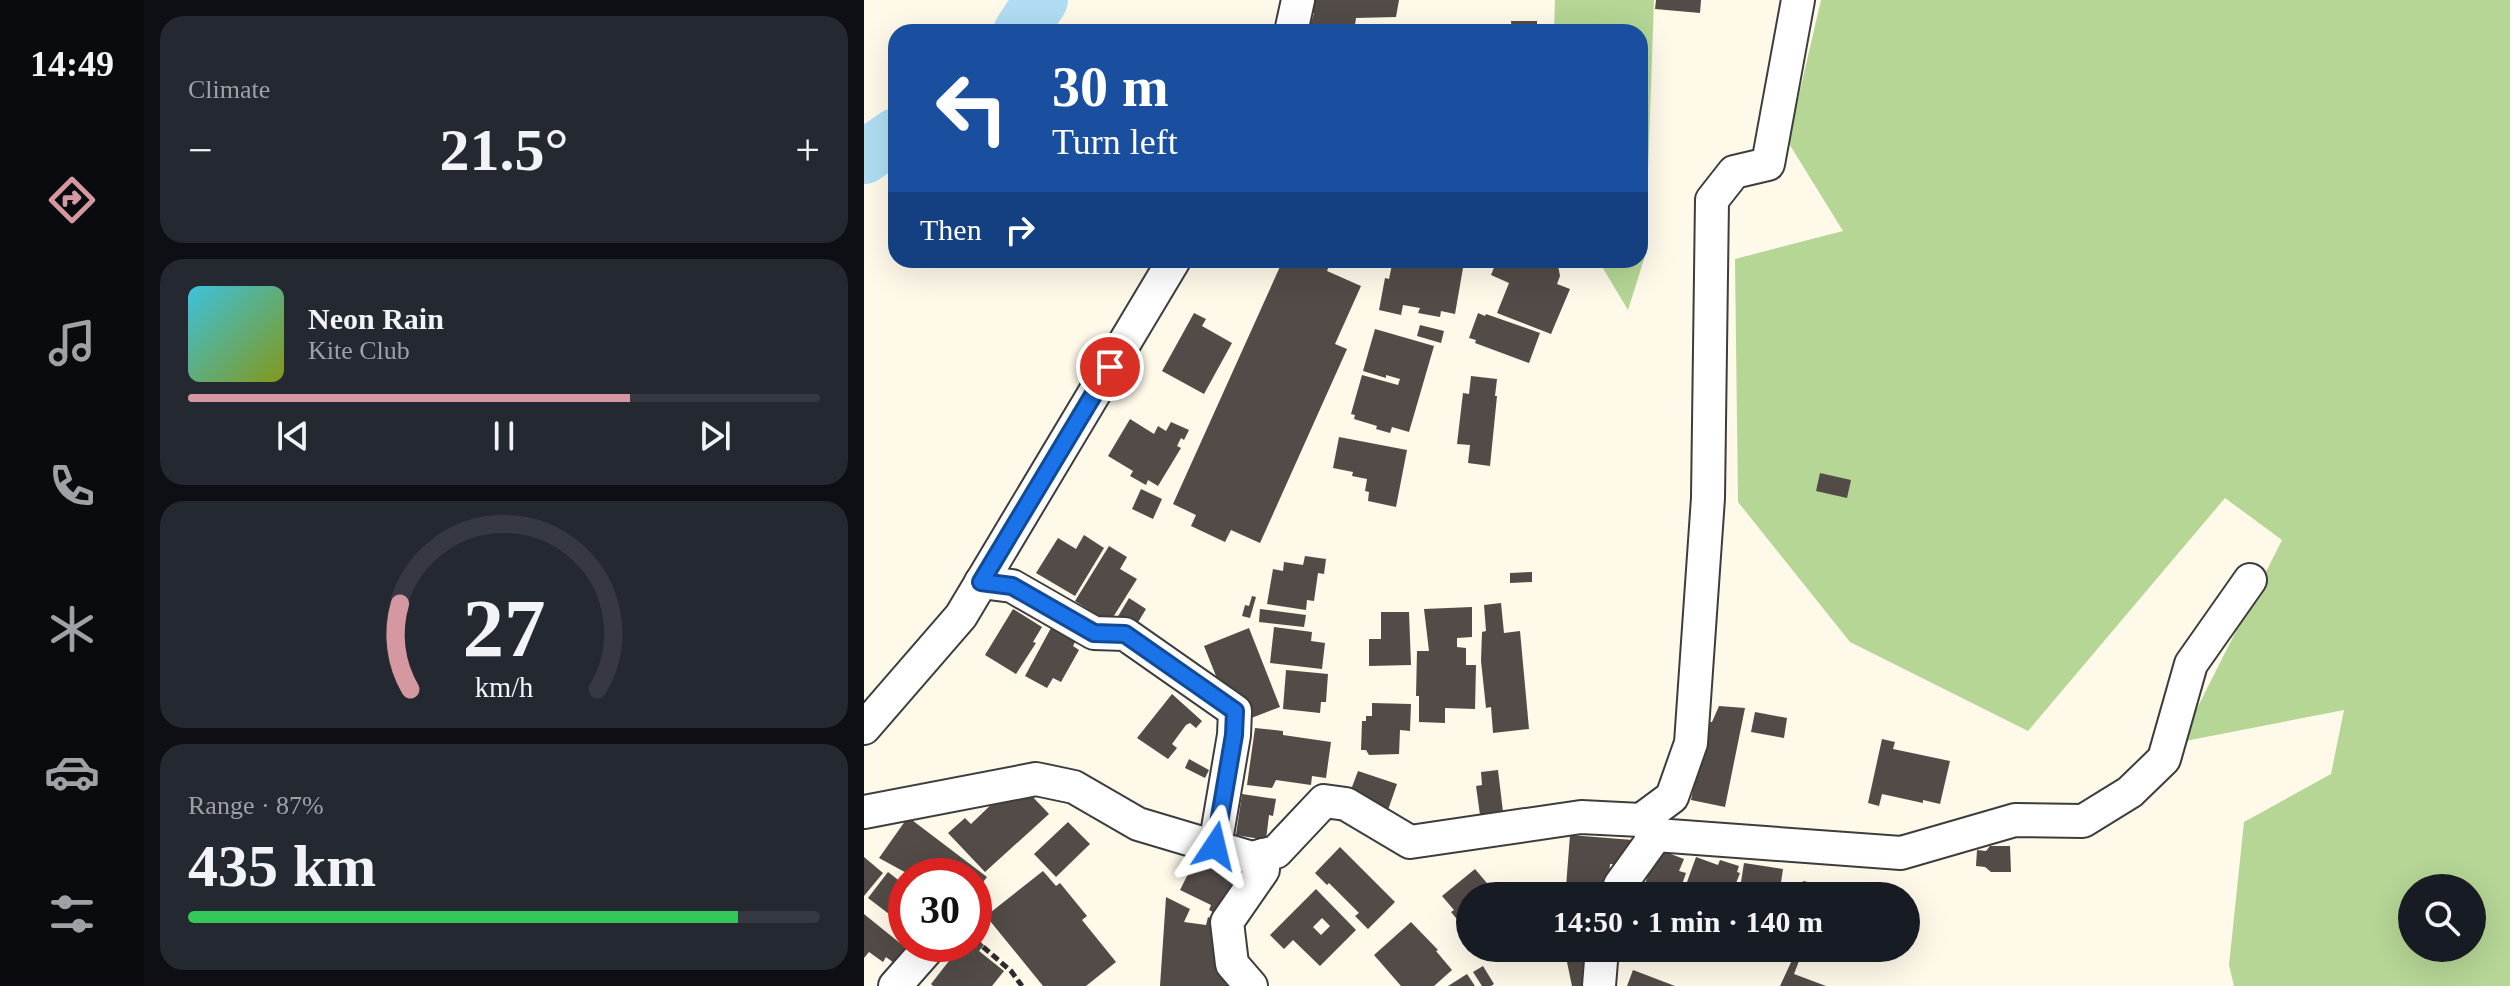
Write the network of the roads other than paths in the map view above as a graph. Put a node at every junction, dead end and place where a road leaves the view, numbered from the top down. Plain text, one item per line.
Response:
1 (1298, 0) edge
2 (1798, 0) edge
3 (1293, 24) edge
4 (1169, 268) edge
5 (2250, 580) dead end
6 (981, 582) junction
7 (864, 728) edge
8 (864, 812) edge
9 (1648, 827) junction
10 (1215, 846) junction
11 (1263, 855) junction
12 (1621, 882) edge
13 (916, 962) edge
14 (1601, 962) edge
15 (895, 986) edge
16 (1251, 986) edge
17 (1599, 986) edge

1 - 3 street
2 - 9 street
4 - 6 street
5 - 9 street
6 - 7 street
6 - 10 street
8 - 10 street
9 - 11 street
9 - 12 street
10 - 11 street
11 - 16 street
13 - 15 street
14 - 17 street

